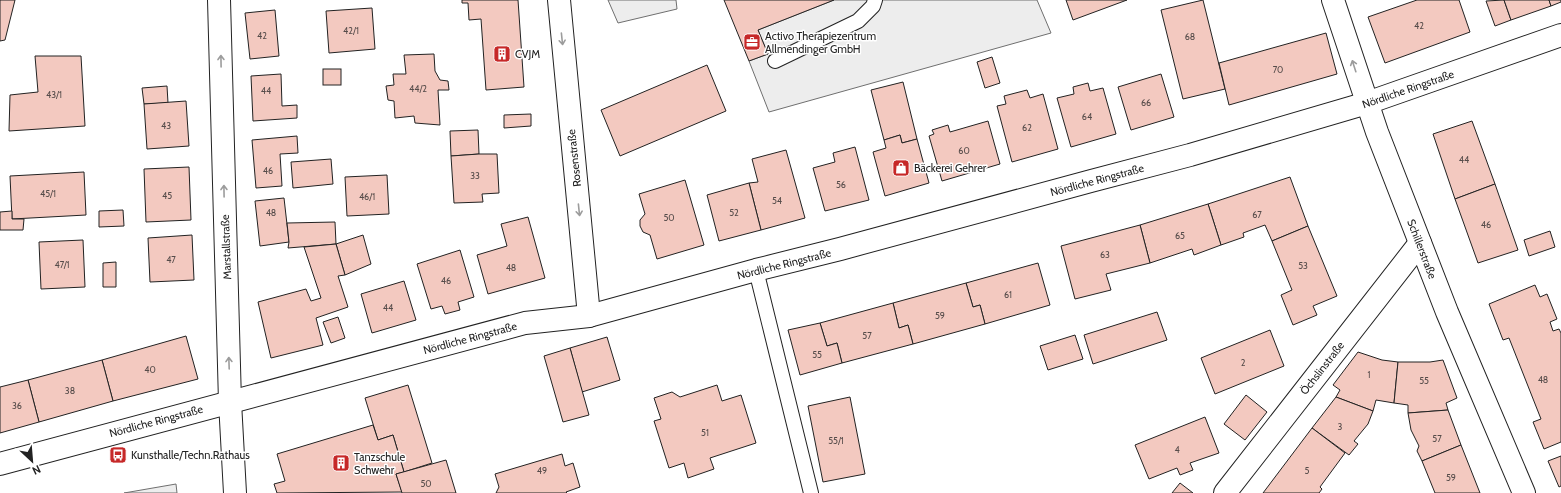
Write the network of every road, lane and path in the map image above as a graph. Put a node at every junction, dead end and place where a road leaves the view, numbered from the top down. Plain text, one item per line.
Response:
1 (219, 0) edge
2 (558, 0) edge
3 (875, 0) edge
4 (1333, 0) edge
5 (1561, 35) edge
6 (775, 61) dead end
7 (1367, 103) junction
8 (1420, 243) junction
9 (756, 270) junction
10 (589, 316) junction
11 (230, 402) junction
12 (0, 464) edge
13 (235, 493) edge
14 (811, 493) edge
15 (1225, 493) edge
16 (1524, 493) edge

11 -> 1 street, Marstallstraße
2 -> 10 street, Rosenstraße
3 - 6 lane
7 -> 4 street, Schillerstraße
5 - 7 street, Nördliche Ringstraße
7 - 8 street, Schillerstraße
7 - 9 street, Nördliche Ringstraße
8 - 15 street, Öchslinstraße
8 - 16 street, Schillerstraße
9 - 10 street, Nördliche Ringstraße
9 - 14 lane
10 - 11 street, Nördliche Ringstraße
11 - 12 street, Nördliche Ringstraße
11 - 13 street, Marstallstraße

